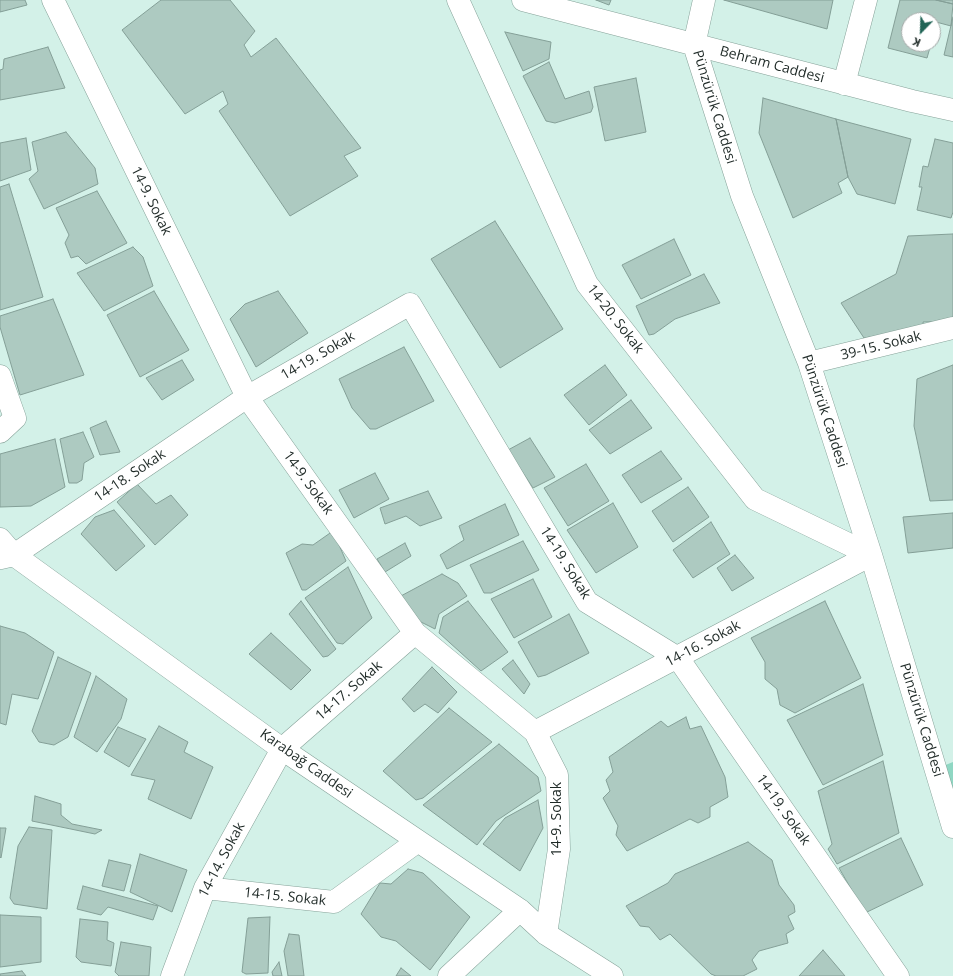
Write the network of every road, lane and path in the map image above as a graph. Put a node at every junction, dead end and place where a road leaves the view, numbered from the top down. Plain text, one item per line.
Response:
1 (54, 0) edge
2 (458, 0) edge
3 (522, 0) edge
4 (704, 0) edge
5 (866, 0) edge
6 (694, 45) junction
7 (844, 84) junction
8 (953, 110) edge
9 (953, 328) edge
10 (809, 363) junction
11 (0, 376) edge
12 (247, 397) junction
13 (0, 432) edge
14 (5, 551) edge
15 (871, 555) junction
16 (416, 633) junction
17 (678, 658) junction
18 (535, 732) junction
19 (282, 749) junction
20 (953, 827) edge
21 (418, 840) junction
22 (205, 888) junction
23 (520, 910) junction
24 (546, 934) junction
25 (172, 976) edge
26 (449, 976) edge
27 (612, 976) edge
28 (898, 976) edge

1 - 12 street, 14-9. Sokak
2 - 15 street, 14-20. Sokak
3 - 6 street, Behram Caddesi
4 - 6 street, Pünzürük Caddesi
5 - 7 street
6 - 7 street, Behram Caddesi
6 - 10 street, Pünzürük Caddesi
7 - 8 street, Behram Caddesi
9 - 10 street, 39-15. Sokak
10 - 15 street, Pünzürük Caddesi
11 - 13 street
12 - 14 street, 14-18. Sokak
12 - 16 street, 14-9. Sokak
12 - 17 street, 14-19. Sokak
14 - 19 street, Karabağ Caddesi
15 - 17 street, 14-16. Sokak
15 - 20 street, Pünzürük Caddesi
16 - 18 street, 14-9. Sokak
16 - 19 street, 14-17. Sokak
17 - 18 street, 14-16. Sokak
17 - 28 street, 14-19. Sokak
18 - 24 street, 14-9. Sokak
19 - 21 street, Karabağ Caddesi
19 - 22 street, 14-14. Sokak
21 - 22 street, 14-15. Sokak
21 - 23 street, Karabağ Caddesi
22 - 25 street, 14-14. Sokak
23 - 24 street, Karabağ Caddesi
23 - 26 street
24 - 27 street, Karabağ Caddesi

